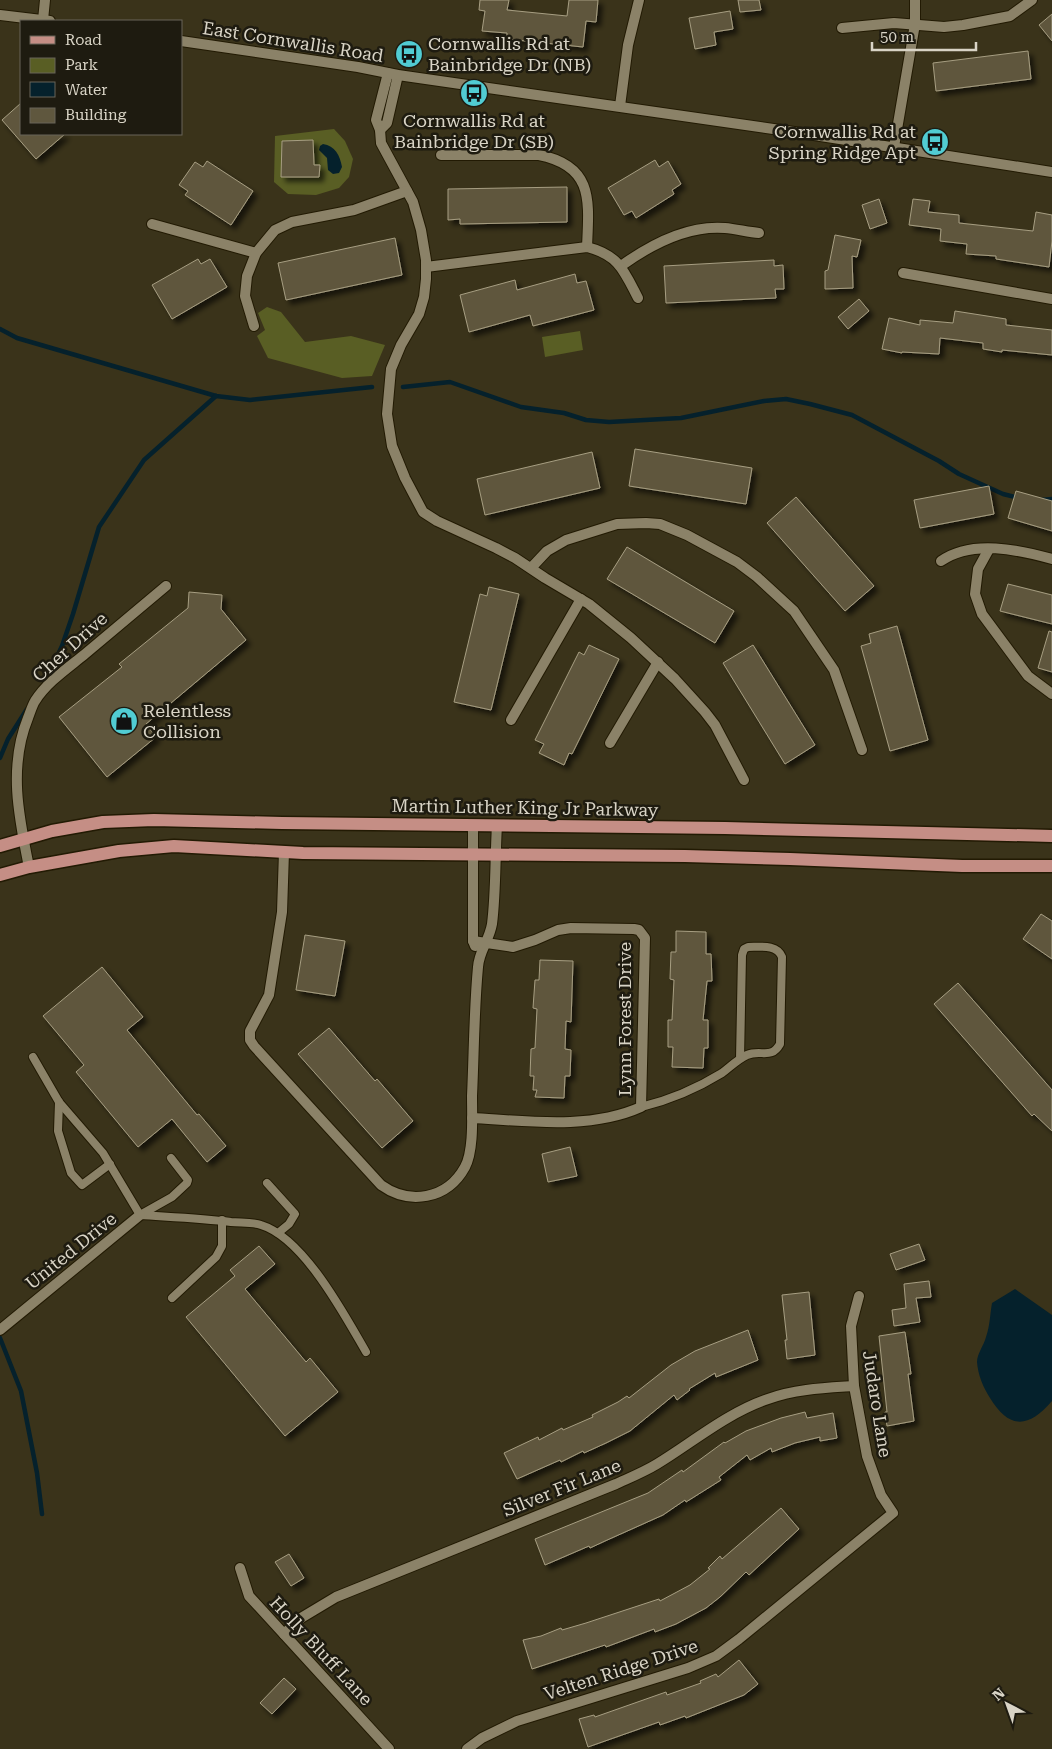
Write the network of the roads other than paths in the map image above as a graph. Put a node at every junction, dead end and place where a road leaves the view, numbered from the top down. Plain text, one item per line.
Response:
1 (45, 0) edge
2 (638, 0) edge
3 (915, 0) edge
4 (1032, 0) edge
5 (0, 15) edge
6 (38, 20) edge
7 (46, 20) edge
8 (915, 24) junction
9 (842, 28) dead end
10 (182, 41) edge
11 (393, 74) junction
12 (620, 106) junction
13 (894, 147) junction
14 (441, 155) dead end
15 (1052, 172) edge
16 (408, 191) junction
17 (152, 224) dead end
18 (759, 233) dead end
19 (587, 247) junction
20 (256, 253) junction
21 (621, 266) junction
22 (426, 267) junction
23 (903, 273) dead end
24 (638, 298) dead end
25 (1052, 299) edge
26 (254, 326) dead end
27 (989, 549) junction
28 (1052, 559) edge
29 (941, 561) dead end
30 (531, 568) junction
31 (166, 586) dead end
32 (580, 599) junction
33 (658, 662) junction
34 (1052, 694) edge
35 (511, 720) dead end
36 (610, 744) dead end
37 (862, 750) dead end
38 (744, 780) dead end
39 (473, 825) junction
40 (497, 825) junction
41 (1052, 836) edge
42 (24, 838) junction
43 (0, 846) edge
44 (284, 852) junction
45 (473, 855) junction
46 (496, 855) junction
47 (1052, 866) edge
48 (30, 867) junction
49 (0, 875) edge
50 (473, 941) junction
51 (487, 943) junction
52 (479, 956) junction
53 (33, 1058) dead end
54 (740, 1060) junction
55 (59, 1102) junction
56 (641, 1107) junction
57 (472, 1118) junction
58 (171, 1158) dead end
59 (110, 1164) junction
60 (267, 1183) dead end
61 (140, 1215) junction
62 (222, 1220) junction
63 (278, 1233) junction
64 (859, 1296) dead end
65 (172, 1298) dead end
66 (0, 1330) edge
67 (366, 1352) dead end
68 (854, 1386) junction
69 (893, 1513) joint
70 (240, 1568) dead end
71 (284, 1634) junction
72 (389, 1749) edge
73 (467, 1749) edge

1 - 7 street
2 - 12 street
3 - 8 street
4 - 8 street
5 - 6 street
8 - 9 street
8 - 13 street
10 - 11 street, East Cornwallis Road
11 - 12 street, East Cornwallis Road
11 - 16 street
12 - 13 street, East Cornwallis Road
13 - 15 street, East Cornwallis Road
14 - 19 street
16 - 20 street
16 - 22 street
17 - 20 street
18 - 21 street
19 - 21 street
19 - 22 street
20 - 26 street
21 - 24 street
22 - 30 street
23 - 25 street
27 - 28 street
27 - 29 street
27 - 34 street
30 - 32 street
30 - 37 street
31 - 42 street, Cher Drive
32 - 33 street
32 - 35 street
33 - 36 street
33 - 38 street
39 - 40 main road, Martin Luther King Jr Parkway
39 - 42 main road, Martin Luther King Jr Parkway
39 - 45 street
40 - 41 main road, Martin Luther King Jr Parkway
40 - 46 street
42 - 43 main road, Martin Luther King Jr Parkway
42 - 48 street, Cher Drive
44 - 45 main road
44 - 48 main road
44 - 57 street
45 - 46 main road
45 - 50 street
46 - 47 main road
46 - 51 street
48 - 49 main road
50 - 51 street, Lynn Forest Drive
50 - 52 street
51 - 52 street
51 - 56 street, Lynn Forest Drive
52 - 57 street
53 - 55 lane
54 - 54 lane
54 - 56 lane
55 - 59 lane
55 - 59 lane
56 - 57 street, Lynn Forest Drive
58 - 61 lane
59 - 61 lane
60 - 63 lane
61 - 62 lane
61 - 66 street, United Drive
62 - 63 lane
62 - 65 lane
63 - 67 lane
64 - 68 street, Judaro Lane
68 - 69 street, Judaro Lane
68 - 71 street, Silver Fir Lane
69 - 73 street, Velten Ridge Drive
70 - 71 street, Holly Bluff Lane
71 - 72 street, Holly Bluff Lane

